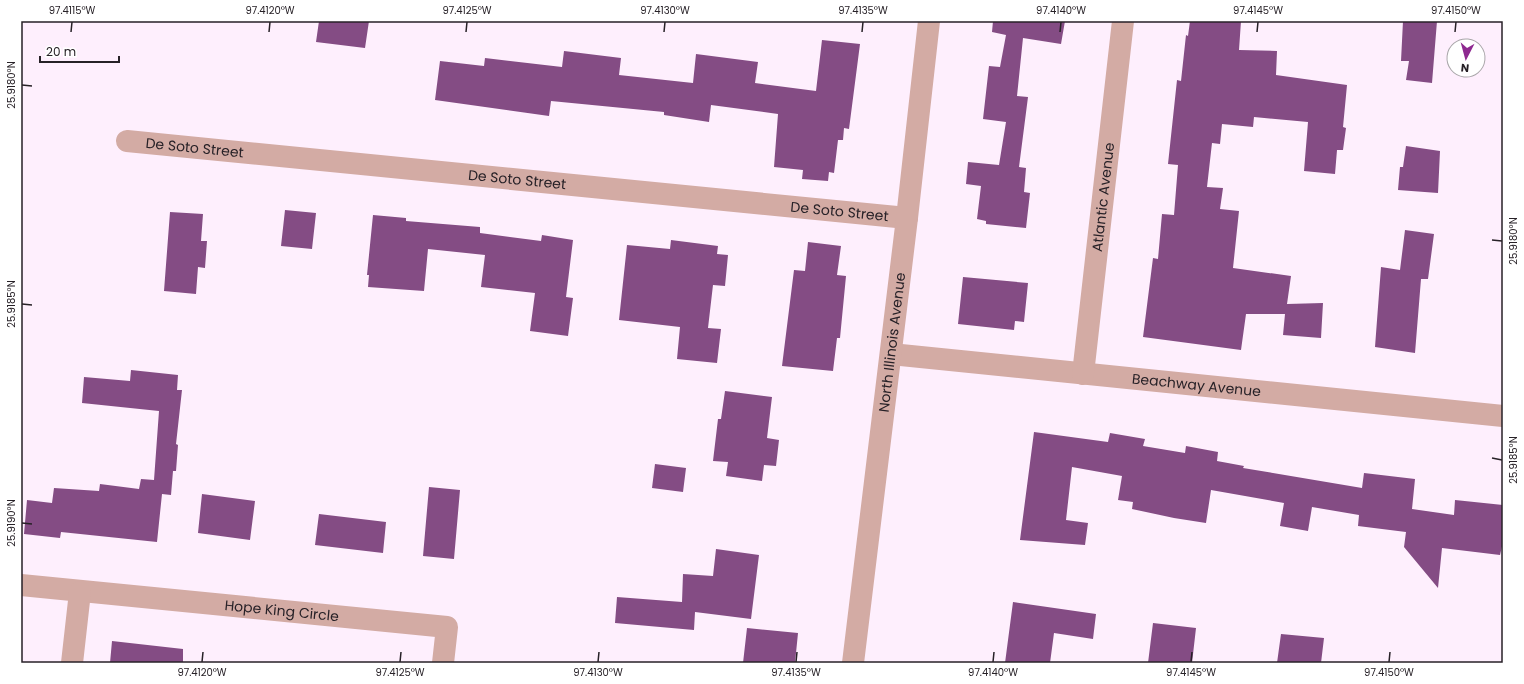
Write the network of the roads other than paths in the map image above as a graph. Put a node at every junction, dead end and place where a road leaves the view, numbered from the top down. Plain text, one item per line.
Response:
1 (929, 21) edge
2 (1123, 21) edge
3 (127, 141) dead end
4 (908, 218) junction
5 (891, 354) junction
6 (1082, 374) junction
7 (1503, 416) edge
8 (21, 585) edge
9 (80, 592) junction
10 (72, 663) edge
11 (443, 663) edge
12 (853, 663) edge

1 - 4 street, North Illinois Avenue
2 - 6 street, Atlantic Avenue
3 - 4 street, De Soto Street
4 - 5 street, North Illinois Avenue
5 - 6 street, Beachway Avenue
5 - 12 street, North Illinois Avenue
6 - 7 street, Beachway Avenue
8 - 9 street, Hope King Circle
9 - 10 street
9 - 11 street, Hope King Circle

